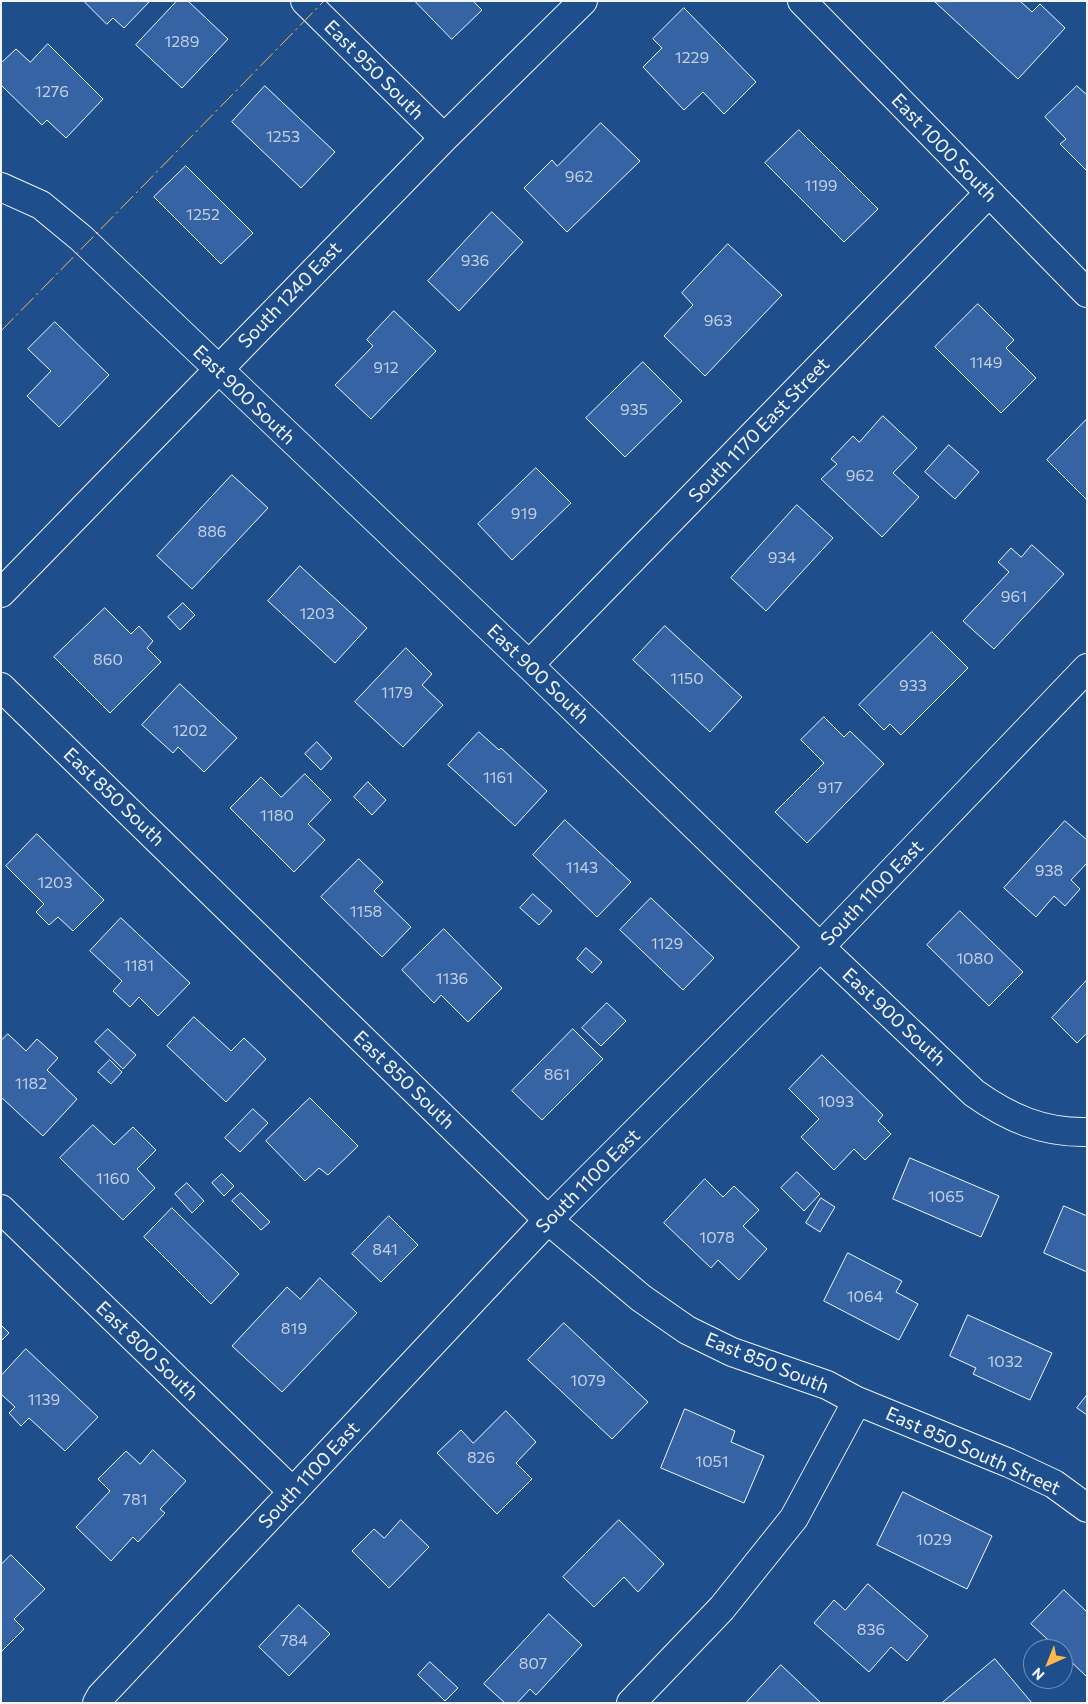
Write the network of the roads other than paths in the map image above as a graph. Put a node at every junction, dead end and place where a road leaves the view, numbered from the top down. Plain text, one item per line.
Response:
1 (305, 1) edge
2 (583, 1) edge
3 (802, 1) edge
4 (444, 138) junction
5 (1, 187) edge
6 (988, 194) junction
7 (1087, 293) edge
8 (217, 369) junction
9 (1, 593) edge
10 (530, 665) junction
11 (1087, 668) edge
12 (1, 687) edge
13 (820, 947) junction
14 (1087, 1132) edge
15 (1, 1210) edge
16 (548, 1220) junction
17 (857, 1400) junction
18 (293, 1492) junction
19 (1087, 1508) edge
20 (97, 1703) edge
21 (631, 1703) edge

1 - 4 street, East 950 South
2 - 4 street, South 1240 East
3 - 6 street, East 1000 South
4 - 8 street, South 1240 East
5 - 8 street, East 900 South
6 - 7 street, East 1000 South
6 - 10 street, South 1170 East Street
8 - 9 street, South 1240 East
8 - 10 street, East 900 South
10 - 13 street, East 900 South
11 - 13 street, South 1100 East
12 - 16 street, East 850 South
13 - 14 street, East 900 South
13 - 16 street, South 1100 East
15 - 18 street, East 800 South
16 - 17 street, East 850 South
16 - 18 street, South 1100 East
17 - 19 street, East 850 South Street
17 - 21 street
18 - 20 street, South 1100 East

